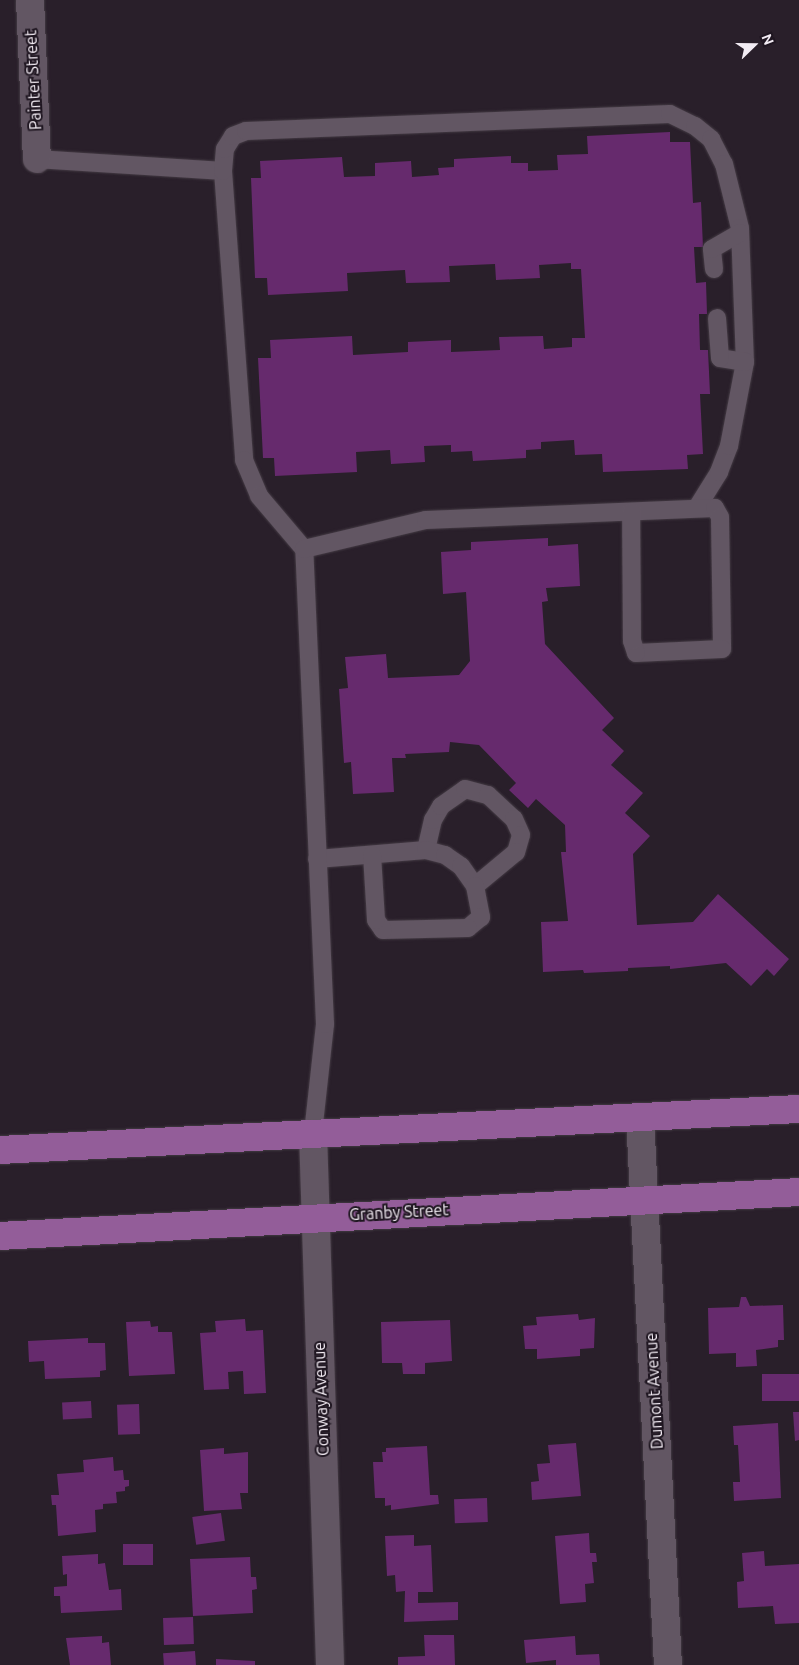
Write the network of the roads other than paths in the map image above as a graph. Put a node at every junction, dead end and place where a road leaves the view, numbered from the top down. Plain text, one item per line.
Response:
1 (30, 0) edge
2 (37, 159) joint
3 (223, 171) junction
4 (740, 233) junction
5 (714, 269) dead end
6 (717, 318) dead end
7 (745, 362) junction
8 (698, 506) junction
9 (631, 512) junction
10 (304, 550) junction
11 (426, 850) junction
12 (372, 855) junction
13 (317, 859) junction
14 (475, 886) junction
15 (799, 1110) edge
16 (640, 1118) junction
17 (313, 1134) junction
18 (0, 1150) edge
19 (799, 1192) edge
20 (644, 1200) junction
21 (315, 1216) junction
22 (0, 1236) edge
23 (330, 1665) edge
24 (668, 1665) edge

1 - 2 street, Painter Street
2 - 3 lane
3 - 4 lane
3 - 10 lane
4 - 5 lane
4 - 7 lane
6 - 7 lane
7 - 8 lane
8 - 9 lane
8 - 9 lane
9 - 10 lane
10 - 13 lane
11 - 12 lane
11 - 14 lane
11 - 14 lane
12 - 13 lane
12 - 14 lane
13 - 17 lane
15 - 16 main road
16 - 17 main road
16 - 20 street, Dumont Avenue
17 - 18 main road
17 - 21 street, Conway Avenue
19 - 20 main road, Granby Street
20 - 21 main road, Granby Street
20 - 24 street, Dumont Avenue
21 - 22 main road, Granby Street
21 - 23 street, Conway Avenue

